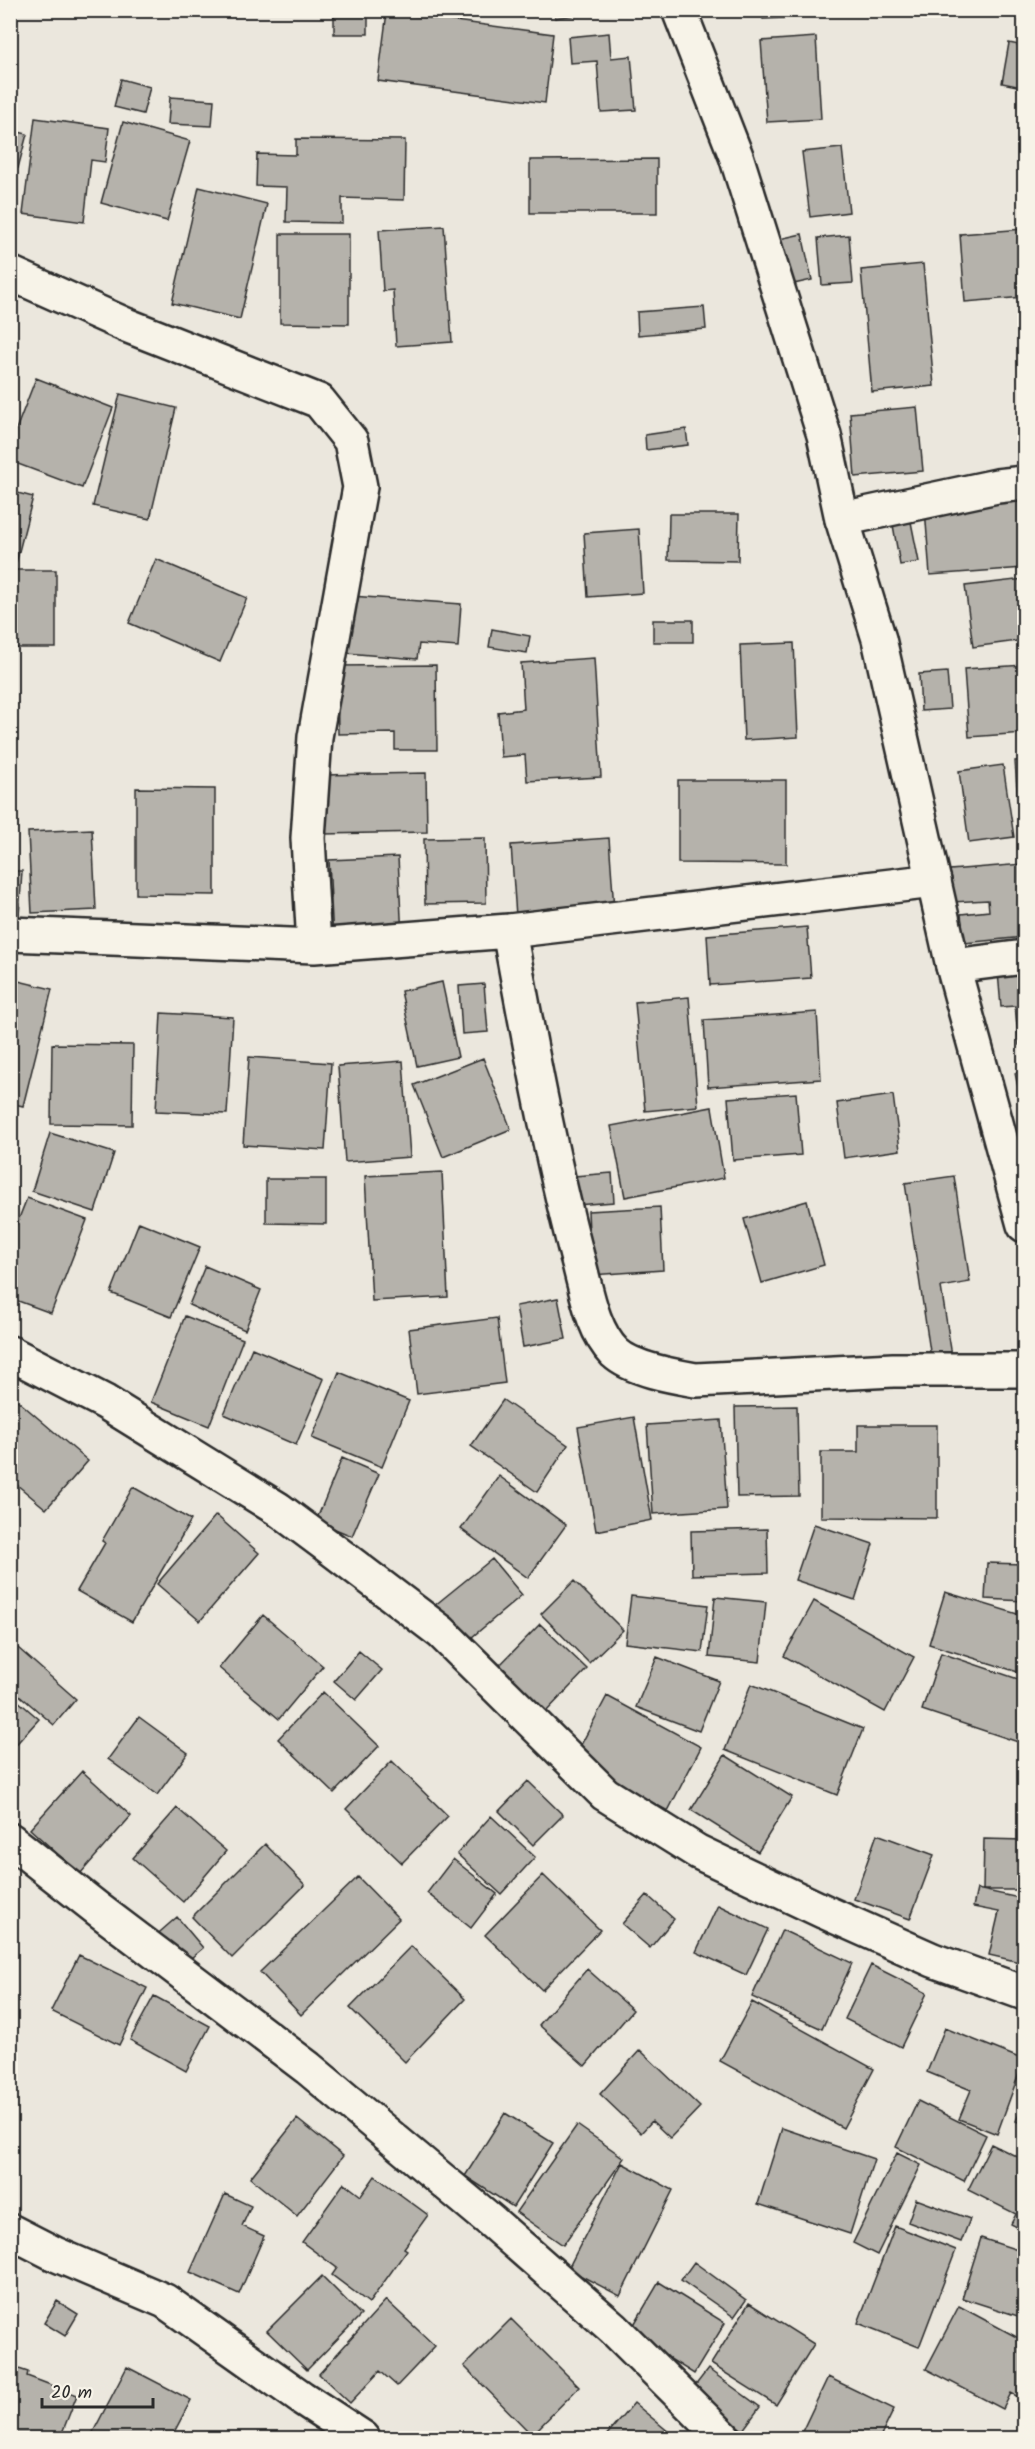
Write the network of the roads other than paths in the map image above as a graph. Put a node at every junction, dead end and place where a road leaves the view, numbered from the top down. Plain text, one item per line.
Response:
1 (679, 10) edge
2 (10, 273) edge
3 (1024, 483) edge
4 (842, 519) junction
5 (934, 881) junction
6 (509, 931) junction
7 (10, 934) edge
8 (314, 946) junction
9 (1024, 957) edge
10 (953, 966) junction
11 (1024, 1225) edge
12 (10, 1353) edge
13 (1024, 1370) edge
14 (10, 1840) edge
15 (1024, 1993) edge
16 (10, 2231) edge
17 (363, 2439) edge
18 (724, 2439) edge

1 - 4 street
2 - 8 street
3 - 4 street
4 - 5 street
5 - 6 street
5 - 10 street
6 - 8 street
6 - 13 street
7 - 8 street
9 - 10 street
10 - 11 street
12 - 15 street
14 - 18 street
16 - 17 street

